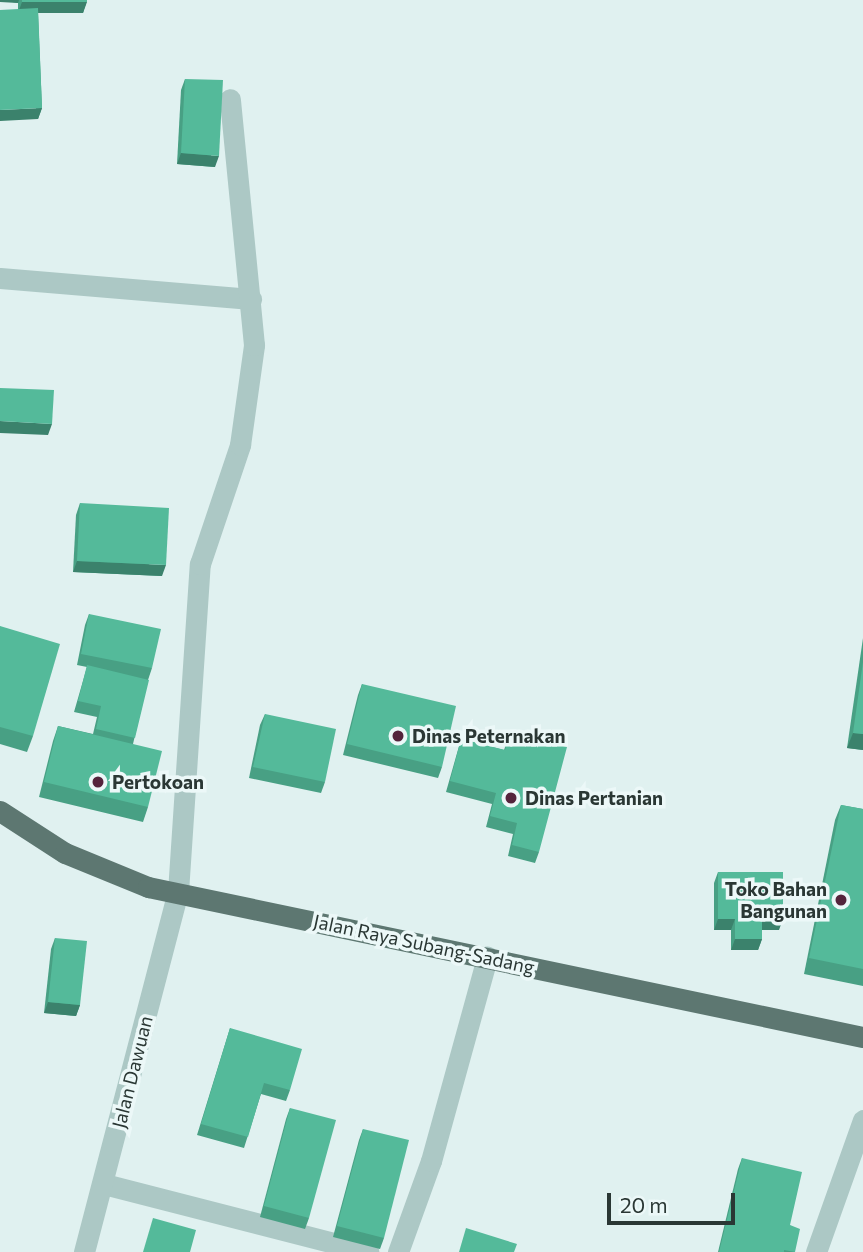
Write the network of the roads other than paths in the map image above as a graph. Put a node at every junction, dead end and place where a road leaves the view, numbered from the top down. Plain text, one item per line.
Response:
1 (230, 99) dead end
2 (0, 278) edge
3 (251, 299) junction
4 (0, 811) edge
5 (178, 892) junction
6 (487, 957) junction
7 (863, 1037) edge
8 (863, 1120) edge
9 (104, 1184) junction
10 (84, 1252) edge
11 (368, 1252) edge
12 (398, 1252) edge
13 (816, 1252) edge

1 - 3 street, Jalan Dawuan
2 - 3 street
3 - 5 street, Jalan Dawuan
4 - 5 main road, Jalan Raya Subang-Sadang
5 - 6 main road, Jalan Raya Subang-Sadang
5 - 9 street, Jalan Dawuan
6 - 7 main road, Jalan Raya Subang-Sadang
6 - 12 street
8 - 13 street
9 - 10 street, Jalan Dawuan
9 - 11 street

